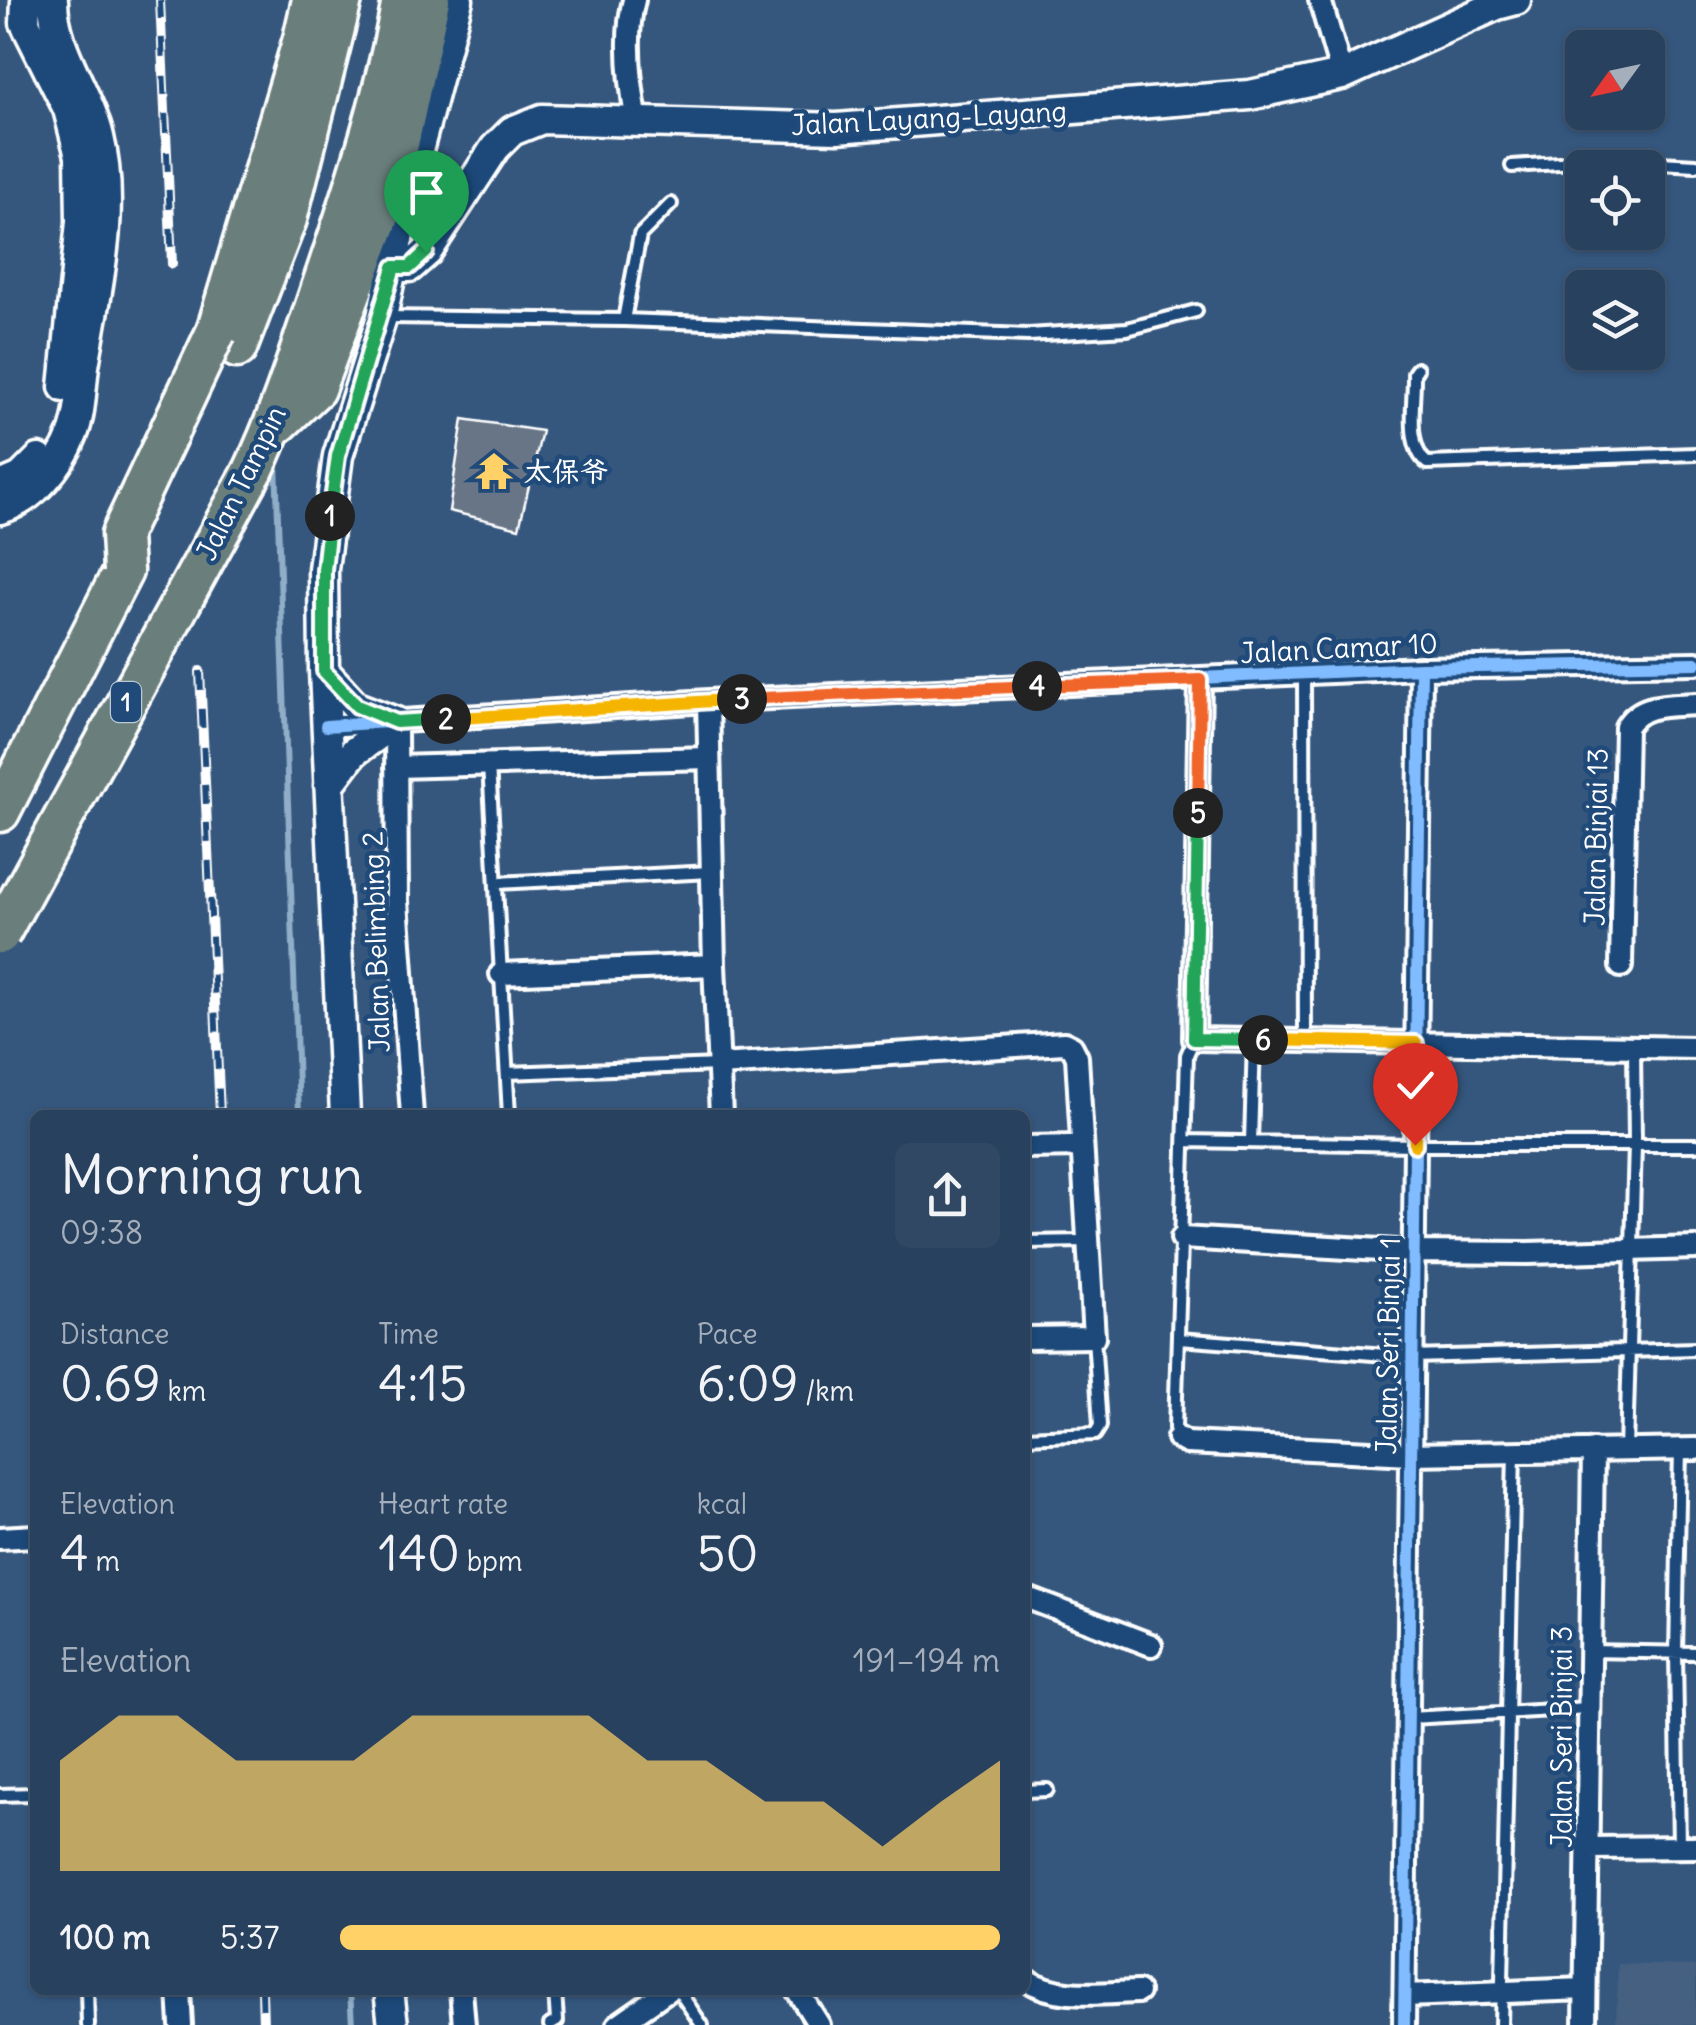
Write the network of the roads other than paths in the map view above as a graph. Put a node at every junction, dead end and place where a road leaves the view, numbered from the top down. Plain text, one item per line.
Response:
1 (26, 0) edge
2 (52, 0) edge
3 (312, 0) edge
4 (342, 0) edge
5 (402, 0) edge
6 (430, 0) edge
7 (458, 0) edge
8 (634, 0) edge
9 (1320, 0) edge
10 (1516, 0) edge
11 (1342, 75) junction
12 (637, 122) junction
13 (1696, 165) edge
14 (1512, 166) dead end
15 (672, 204) dead end
16 (394, 267) junction
17 (1196, 312) dead end
18 (382, 316) junction
19 (624, 320) junction
20 (226, 340) junction
21 (1417, 368) dead end
22 (274, 428) junction
23 (1696, 454) edge
24 (0, 486) edge
25 (0, 509) edge
26 (1696, 663) edge
27 (1421, 668) junction
28 (324, 671) junction
29 (1304, 673) junction
30 (1200, 680) junction
31 (708, 701) junction
32 (1696, 704) edge
33 (396, 722) junction
34 (326, 726) junction
35 (708, 758) junction
36 (489, 764) junction
37 (396, 767) junction
38 (329, 784) junction
39 (0, 812) edge
40 (711, 872) junction
41 (496, 883) junction
42 (0, 934) edge
43 (714, 965) junction
44 (1621, 966) dead end
45 (501, 974) junction
46 (1194, 1039) junction
47 (1254, 1040) junction
48 (1306, 1041) junction
49 (1416, 1043) junction
50 (1634, 1047) junction
51 (1696, 1048) edge
52 (719, 1065) junction
53 (507, 1073) junction
54 (346, 1110) edge
55 (412, 1110) edge
56 (510, 1110) edge
57 (721, 1110) edge
58 (1185, 1141) junction
59 (1251, 1142) junction
60 (1415, 1145) junction
61 (1696, 1145) edge
62 (1082, 1146) junction
63 (1636, 1146) junction
64 (1030, 1148) edge
65 (1182, 1238) junction
66 (1088, 1241) junction
67 (1030, 1242) edge
68 (1696, 1248) edge
69 (1632, 1250) junction
70 (1414, 1252) junction
71 (1094, 1336) junction
72 (1030, 1338) edge
73 (1180, 1340) junction
74 (1696, 1349) edge
75 (1630, 1352) junction
76 (1412, 1357) junction
77 (1030, 1437) edge
78 (1178, 1438) joint
79 (1688, 1449) edge
80 (1594, 1450) junction
81 (1626, 1450) junction
82 (1514, 1452) junction
83 (1411, 1454) junction
84 (30, 1536) edge
85 (0, 1538) edge
86 (1030, 1599) edge
87 (1151, 1645) dead end
88 (1589, 1651) junction
89 (1696, 1653) edge
90 (1676, 1654) junction
91 (1589, 1708) junction
92 (1506, 1712) junction
93 (1408, 1718) junction
94 (1046, 1790) dead end
95 (1030, 1791) edge
96 (30, 1794) edge
97 (0, 1795) edge
98 (1589, 1848) junction
99 (1687, 1848) edge
100 (1030, 1982) edge
101 (1585, 1989) junction
102 (1138, 1992) dead end
103 (1502, 1993) junction
104 (87, 1995) edge
105 (179, 1995) edge
106 (390, 1995) edge
107 (462, 1995) edge
108 (555, 1995) edge
109 (681, 1995) edge
110 (800, 1995) edge
111 (645, 1996) edge
112 (1404, 1996) junction
113 (88, 2025) edge
114 (181, 2025) edge
115 (393, 2025) edge
116 (464, 2025) edge
117 (550, 2025) edge
118 (618, 2025) edge
119 (702, 2025) edge
120 (819, 2025) edge
121 (1404, 2025) edge
122 (1502, 2025) edge
123 (1585, 2025) edge

1 - 24 street
2 - 25 street
3 - 20 highway
4 - 20 highway
5 - 22 highway, Jalan Tampin / 1
6 - 22 highway
7 - 16 street
8 - 12 street
9 - 11 street
10 - 11 street, Jalan Layang-Layang
11 - 12 street, Jalan Layang-Layang
12 - 16 street, Jalan Layang-Layang
13 - 14 lane
15 - 19 lane
16 - 18 street
17 - 19 lane
18 - 19 lane
18 - 28 street
20 - 39 highway, 1, bridge
21 - 23 lane
22 - 42 highway, Jalan Tampin / 1, bridge
26 - 27 street, Jalan Camar 10
27 - 29 street, Jalan Camar 10
27 - 49 street, Jalan Seri Binjai 1
28 - 33 street
28 - 34 street
29 - 30 street, Jalan Camar 10
29 - 48 lane
30 - 31 street, Jalan Camar 10
30 - 46 street
31 - 33 street, Jalan Camar 10
31 - 35 street
32 - 44 street, Jalan Binjai 13
33 - 34 street, Jalan Camar 10
33 - 37 street, Jalan Belimbing 2
33 - 38 street
34 - 38 street
35 - 36 street
35 - 40 street
36 - 37 street
36 - 41 lane
37 - 55 street, Jalan Belimbing 2
38 - 54 street
40 - 41 lane
40 - 43 street
41 - 45 lane
43 - 45 street
43 - 52 street
45 - 53 lane
46 - 47 street
46 - 58 lane
47 - 48 street
47 - 59 lane
48 - 49 street
49 - 50 street
49 - 60 street, Jalan Seri Binjai 1
50 - 51 street
50 - 63 lane
52 - 53 lane
52 - 57 street
52 - 62 street
53 - 56 lane
58 - 59 lane
58 - 65 lane
59 - 60 lane
60 - 63 lane
60 - 70 street, Jalan Seri Binjai 1
61 - 63 lane
62 - 64 street
62 - 66 street
63 - 69 lane
65 - 70 street
65 - 73 lane
66 - 67 lane
66 - 71 street
68 - 69 street
69 - 70 street
69 - 75 lane
70 - 76 street, Jalan Seri Binjai 1
71 - 72 street
71 - 77 lane
73 - 76 lane
73 - 78 lane
74 - 75 lane
75 - 76 lane
75 - 81 lane
76 - 83 street, Jalan Seri Binjai 1
78 - 83 street
79 - 81 street
79 - 90 lane
80 - 81 street
80 - 82 street
80 - 88 street, Jalan Seri Binjai 3
82 - 83 street
82 - 92 lane
83 - 93 street, Jalan Seri Binjai 1
84 - 85 street
86 - 87 street
88 - 90 lane
88 - 91 street, Jalan Seri Binjai 3
89 - 90 lane
90 - 99 lane
91 - 92 lane
91 - 98 street, Jalan Seri Binjai 3
92 - 93 lane
92 - 103 lane
93 - 112 street, Jalan Seri Binjai 1
94 - 95 lane
96 - 97 lane
98 - 99 street
98 - 101 street, Jalan Seri Binjai 3
100 - 102 street
101 - 103 street
101 - 123 street, Jalan Seri Binjai 3
103 - 112 street
103 - 122 lane
104 - 113 lane
105 - 114 street
106 - 115 street
107 - 116 street
108 - 117 lane
109 - 119 lane
110 - 120 street
111 - 118 street
112 - 121 street, Jalan Seri Binjai 1

